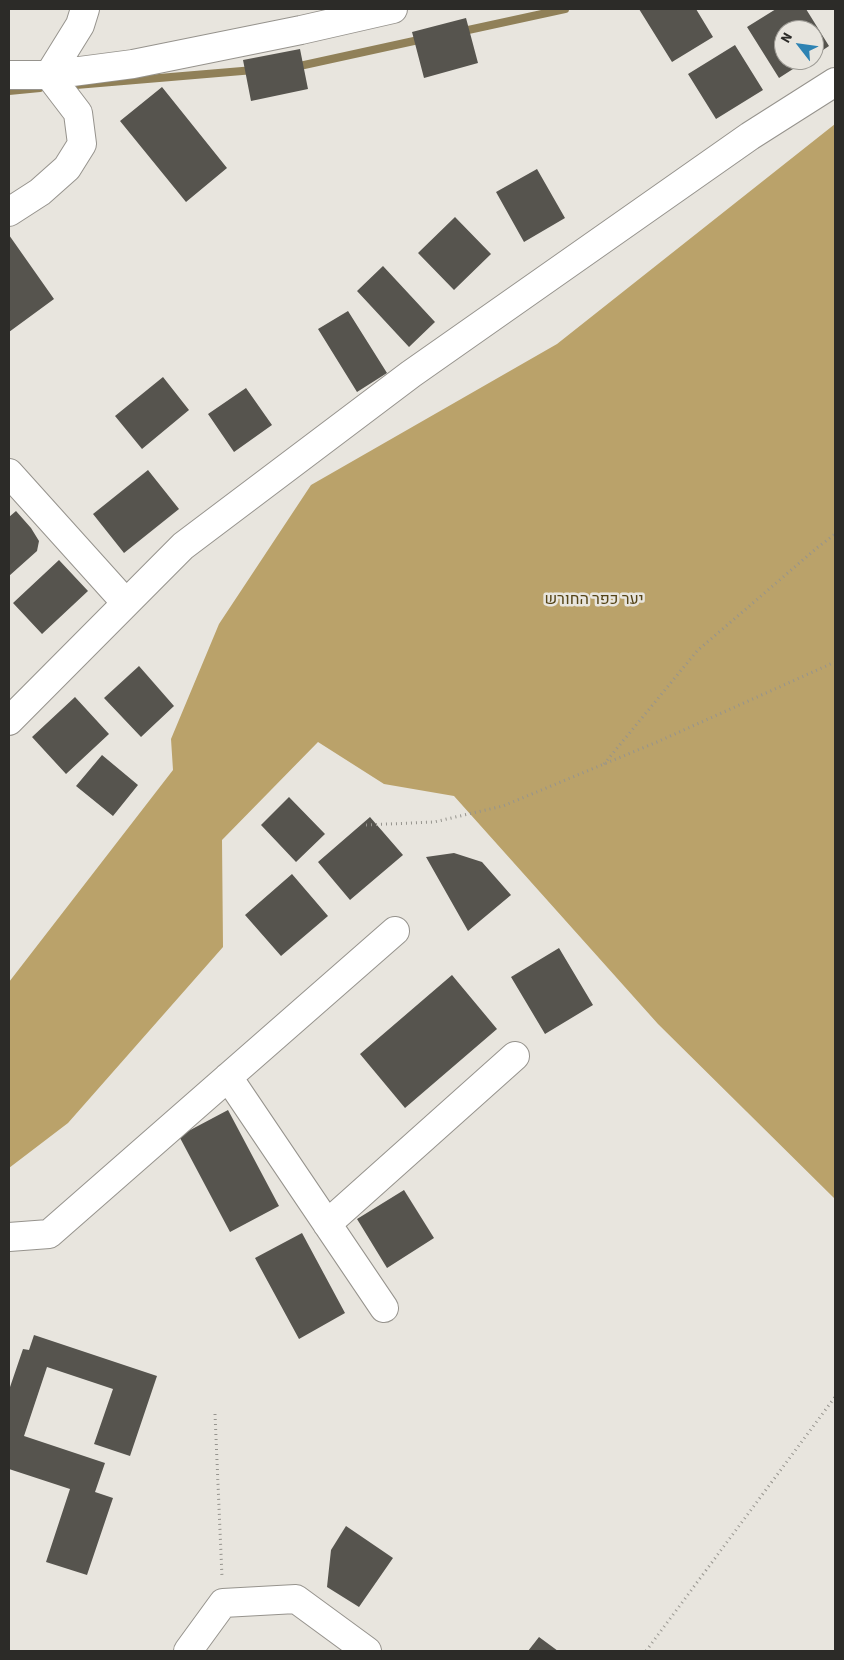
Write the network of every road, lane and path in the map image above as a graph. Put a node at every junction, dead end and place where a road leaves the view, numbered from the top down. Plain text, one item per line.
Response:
1 (85, 9) edge
2 (393, 9) edge
3 (9, 75) edge
4 (49, 75) junction
5 (835, 82) edge
6 (9, 212) edge
7 (9, 473) edge
8 (835, 534) edge
9 (126, 603) junction
10 (835, 662) edge
11 (9, 721) edge
12 (604, 765) junction
13 (366, 825) dead end
14 (395, 931) dead end
15 (515, 1056) dead end
16 (228, 1077) junction
17 (327, 1224) junction
18 (9, 1237) edge
19 (384, 1308) dead end
20 (835, 1398) edge
21 (215, 1414) dead end
22 (223, 1603) junction
23 (188, 1651) edge
24 (367, 1651) edge
25 (646, 1651) edge

1 - 4 street
2 - 4 street
3 - 4 street
4 - 6 street
5 - 9 street
7 - 9 street
8 - 12 path
9 - 11 street
10 - 12 path
12 - 13 path
14 - 16 street
15 - 17 street
16 - 17 street
16 - 18 street
17 - 19 street
20 - 25 path
21 - 22 path
22 - 23 street
22 - 24 street

